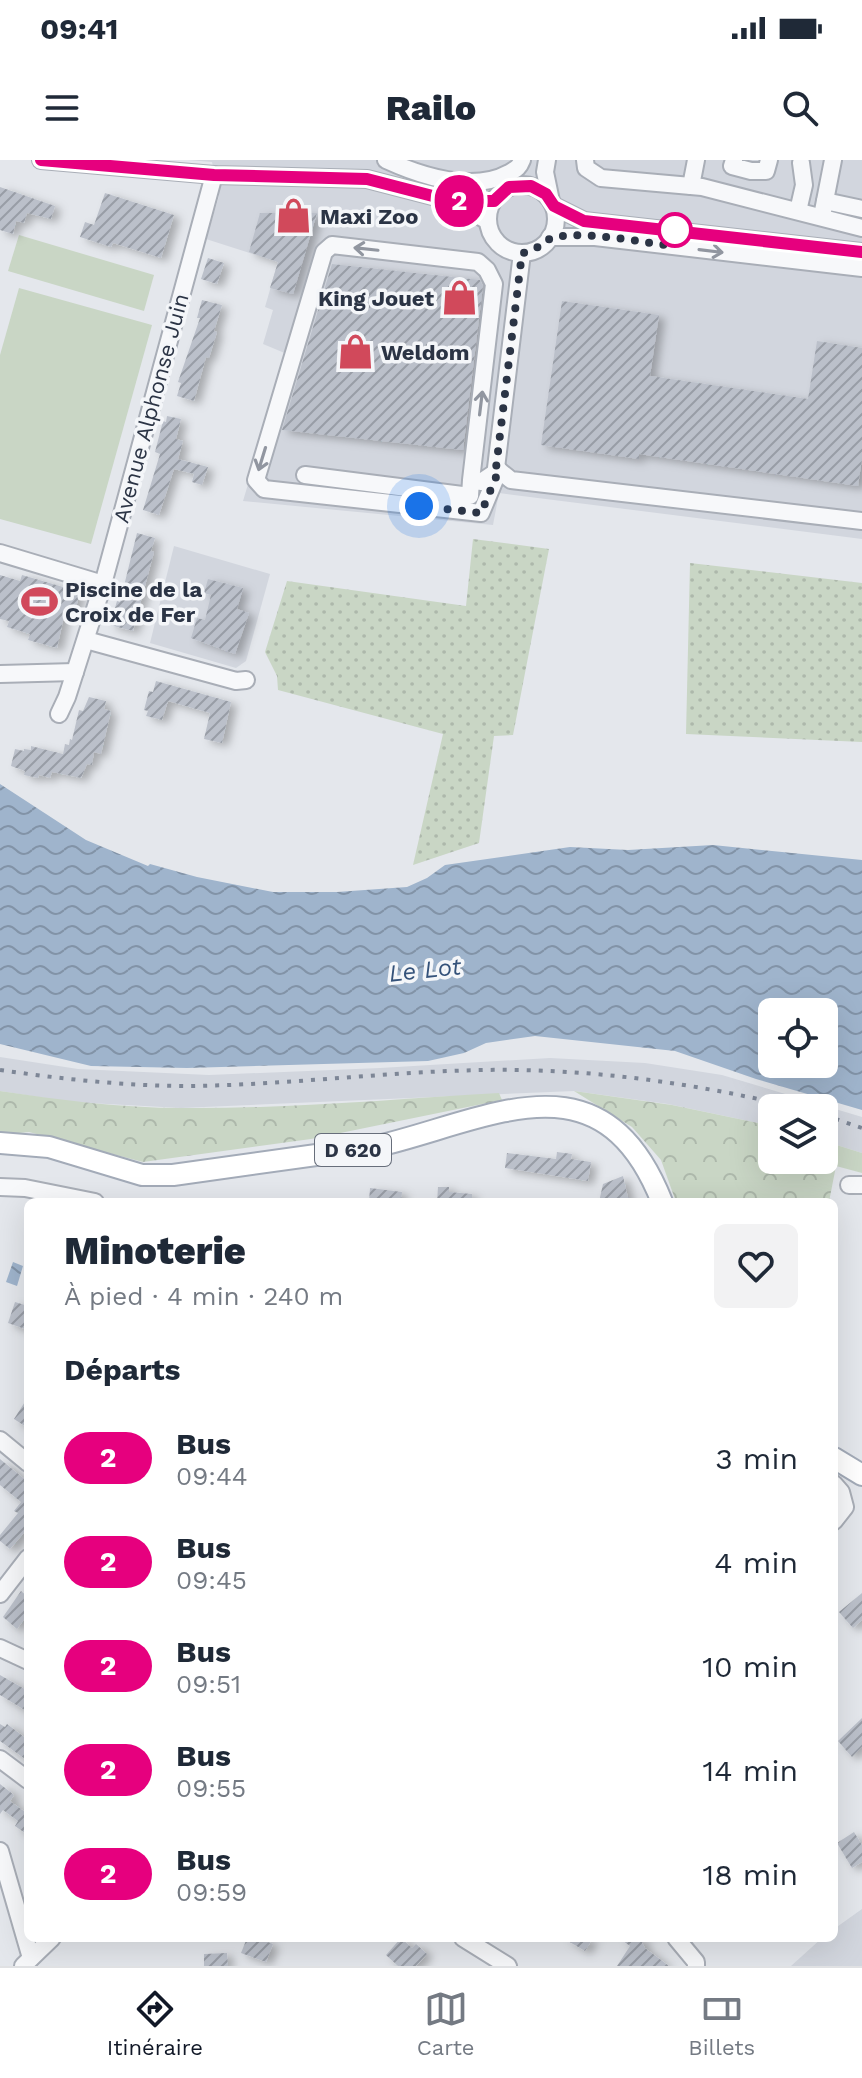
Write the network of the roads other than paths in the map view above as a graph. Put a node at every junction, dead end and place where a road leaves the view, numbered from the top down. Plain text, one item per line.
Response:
1 (41, 160) edge
2 (386, 160) edge
3 (539, 160) edge
4 (547, 160) edge
5 (585, 160) edge
6 (696, 160) edge
7 (734, 160) edge
8 (769, 160) edge
9 (833, 160) edge
10 (521, 163) edge
11 (801, 163) dead end
12 (751, 171) junction
13 (214, 175) junction
14 (523, 185) junction
15 (691, 186) junction
16 (744, 198) junction
17 (452, 201) junction
18 (494, 201) junction
19 (552, 203) junction
20 (824, 209) junction
21 (862, 209) edge
22 (798, 211) junction
23 (488, 221) junction
24 (862, 228) edge
25 (550, 237) junction
26 (862, 252) edge
27 (522, 253) junction
28 (862, 268) edge
29 (499, 470) junction
30 (305, 475) dead end
31 (471, 480) junction
32 (862, 521) edge
33 (0, 553) edge
34 (103, 584) junction
35 (86, 640) junction
36 (75, 672) junction
37 (0, 674) edge
38 (246, 680) dead end
39 (59, 714) dead end
40 (0, 1143) edge
41 (0, 1187) edge
42 (75, 1198) edge
43 (660, 1198) edge
44 (0, 1440) edge
45 (24, 1460) edge
46 (838, 1460) edge
47 (862, 1475) edge
48 (838, 1489) edge
49 (838, 1516) edge
50 (24, 1561) edge
51 (6, 1575) edge
52 (0, 1594) edge
53 (0, 1648) edge
54 (24, 1659) edge
55 (0, 1759) edge
56 (24, 1777) edge
57 (0, 1851) edge
58 (48, 1942) edge
59 (469, 1942) edge
60 (679, 1942) edge
61 (27, 1962) edge
62 (508, 1966) edge
63 (696, 1966) edge

1 - 13 street
2 - 10 street
3 - 14 street
4 - 19 street
5 - 15 street
6 - 15 street
7 - 12 street
8 - 12 street
9 - 20 street
11 - 22 street
12 - 16 street
13 - 17 street
13 - 34 street, Avenue Alphonse Juin
14 - 18 street
14 - 19 street
15 - 16 street
16 - 22 street
17 - 18 street
17 - 23 street
18 - 23 street
19 - 25 street
19 - 26 street
20 - 21 street
20 - 22 street
20 - 24 street
23 - 27 street
25 - 27 street
25 -> 28 street
27 - 29 street
29 - 31 street
31 -> 29 street
29 - 32 street
30 - 31 street
33 - 34 street
34 - 35 street, Avenue Alphonse Juin
35 - 36 street, Avenue Alphonse Juin
35 - 38 street
36 - 37 street
36 - 39 street, Avenue Alphonse Juin
40 - 43 main road, D 620
41 - 42 street
44 - 45 street
46 - 47 main road
48 - 49 street
50 - 51 street
51 - 52 street
53 - 54 street
55 - 56 street
57 - 61 street
58 - 61 street
59 - 62 street
60 - 63 street

